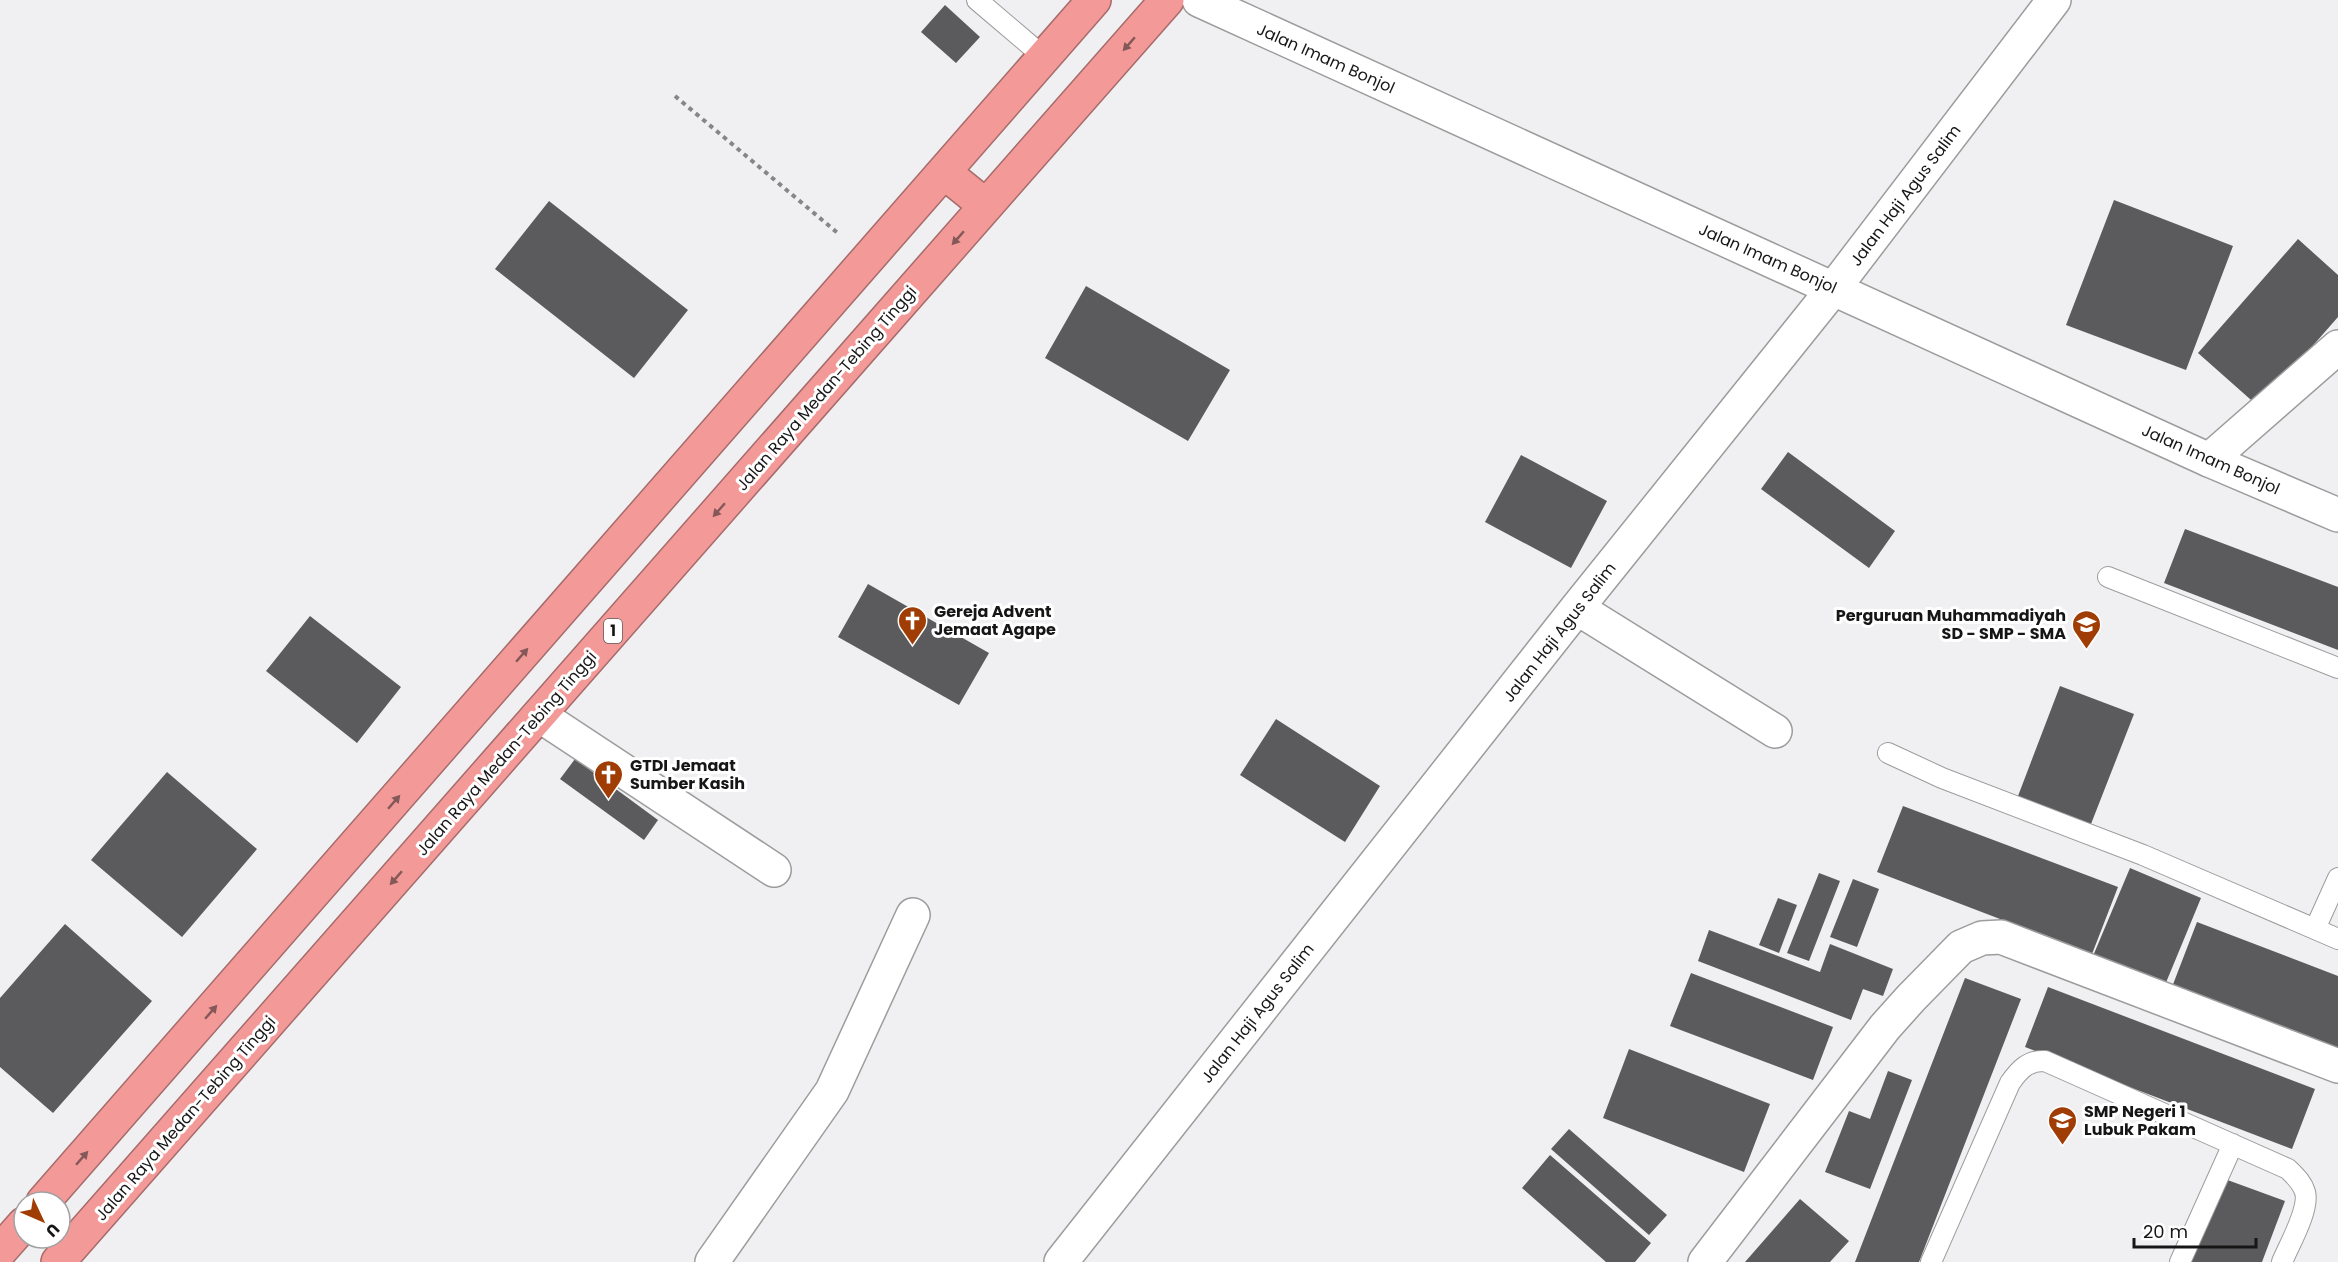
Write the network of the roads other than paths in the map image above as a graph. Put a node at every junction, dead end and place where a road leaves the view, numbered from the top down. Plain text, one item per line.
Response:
1 (977, 0) edge
2 (1094, 0) edge
3 (1167, 0) edge
4 (1199, 0) edge
5 (2054, 0) edge
6 (1044, 57) junction
7 (944, 172) junction
8 (986, 206) junction
9 (1834, 288) junction
10 (2338, 347) edge
11 (2209, 460) junction
12 (2338, 515) edge
13 (2108, 576) dead end
14 (1577, 608) junction
15 (2338, 668) edge
16 (539, 715) junction
17 (1775, 731) dead end
18 (1888, 753) dead end
19 (774, 870) dead end
20 (2338, 878) edge
21 (913, 915) dead end
22 (2316, 929) junction
23 (2338, 939) edge
24 (2338, 1066) edge
25 (2233, 1144) junction
26 (53, 1190) edge
27 (12, 1238) edge
28 (0, 1251) edge
29 (57, 1262) edge
30 (712, 1262) edge
31 (1061, 1262) edge
32 (1705, 1262) edge
33 (1930, 1262) edge
34 (2180, 1262) edge
35 (2282, 1262) edge

1 - 6 lane
2 - 6 highway
3 -> 8 highway, Jalan Raya Medan-Tebing Tinggi / 1
4 - 9 street, Jalan Imam Bonjol
5 - 9 street, Jalan Haji Agus Salim
6 - 7 highway
7 - 8 highway
26 -> 7 highway
8 -> 16 highway, Jalan Raya Medan-Tebing Tinggi / 1
9 - 11 street, Jalan Imam Bonjol
9 - 14 street, Jalan Haji Agus Salim
10 - 11 street
11 - 12 street, Jalan Imam Bonjol
13 - 15 lane
14 - 17 street
14 - 31 street, Jalan Haji Agus Salim
16 - 19 street
16 -> 29 highway, Jalan Raya Medan-Tebing Tinggi / 1
18 - 22 lane
20 - 22 lane
21 - 30 street
22 - 23 lane
24 - 32 street
25 - 33 lane
25 - 34 lane
25 - 35 lane
27 - 28 highway

